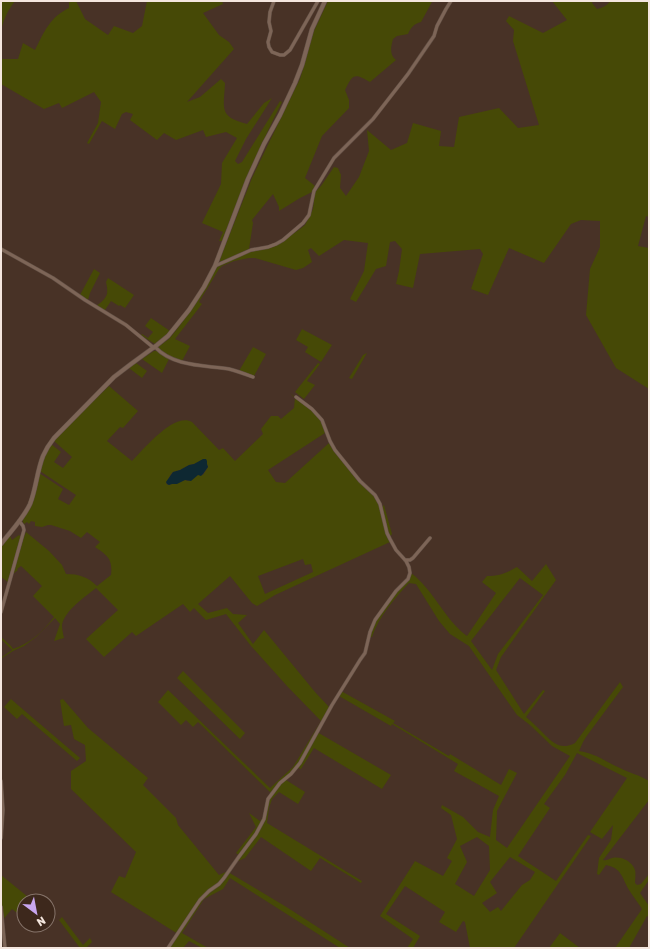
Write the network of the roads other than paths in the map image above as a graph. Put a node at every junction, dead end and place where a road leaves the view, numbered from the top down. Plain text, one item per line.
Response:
1 (274, 1) edge
2 (318, 1) edge
3 (325, 1) edge
4 (452, 1) edge
5 (1, 250) edge
6 (215, 266) junction
7 (154, 348) junction
8 (253, 376) dead end
9 (296, 397) dead end
10 (19, 521) junction
11 (430, 538) dead end
12 (1, 544) edge
13 (404, 560) junction
14 (1, 612) edge
15 (1, 781) edge
16 (1, 838) edge
17 (1, 907) edge
18 (5, 948) edge
19 (168, 948) edge

1 - 2 street
3 - 6 main road
4 - 6 street
5 - 7 street
6 - 7 main road
7 - 8 street
7 - 10 main road
9 - 13 street
10 - 12 main road
10 - 14 street
11 - 13 street
13 - 19 street
15 - 16 street
17 - 18 street

